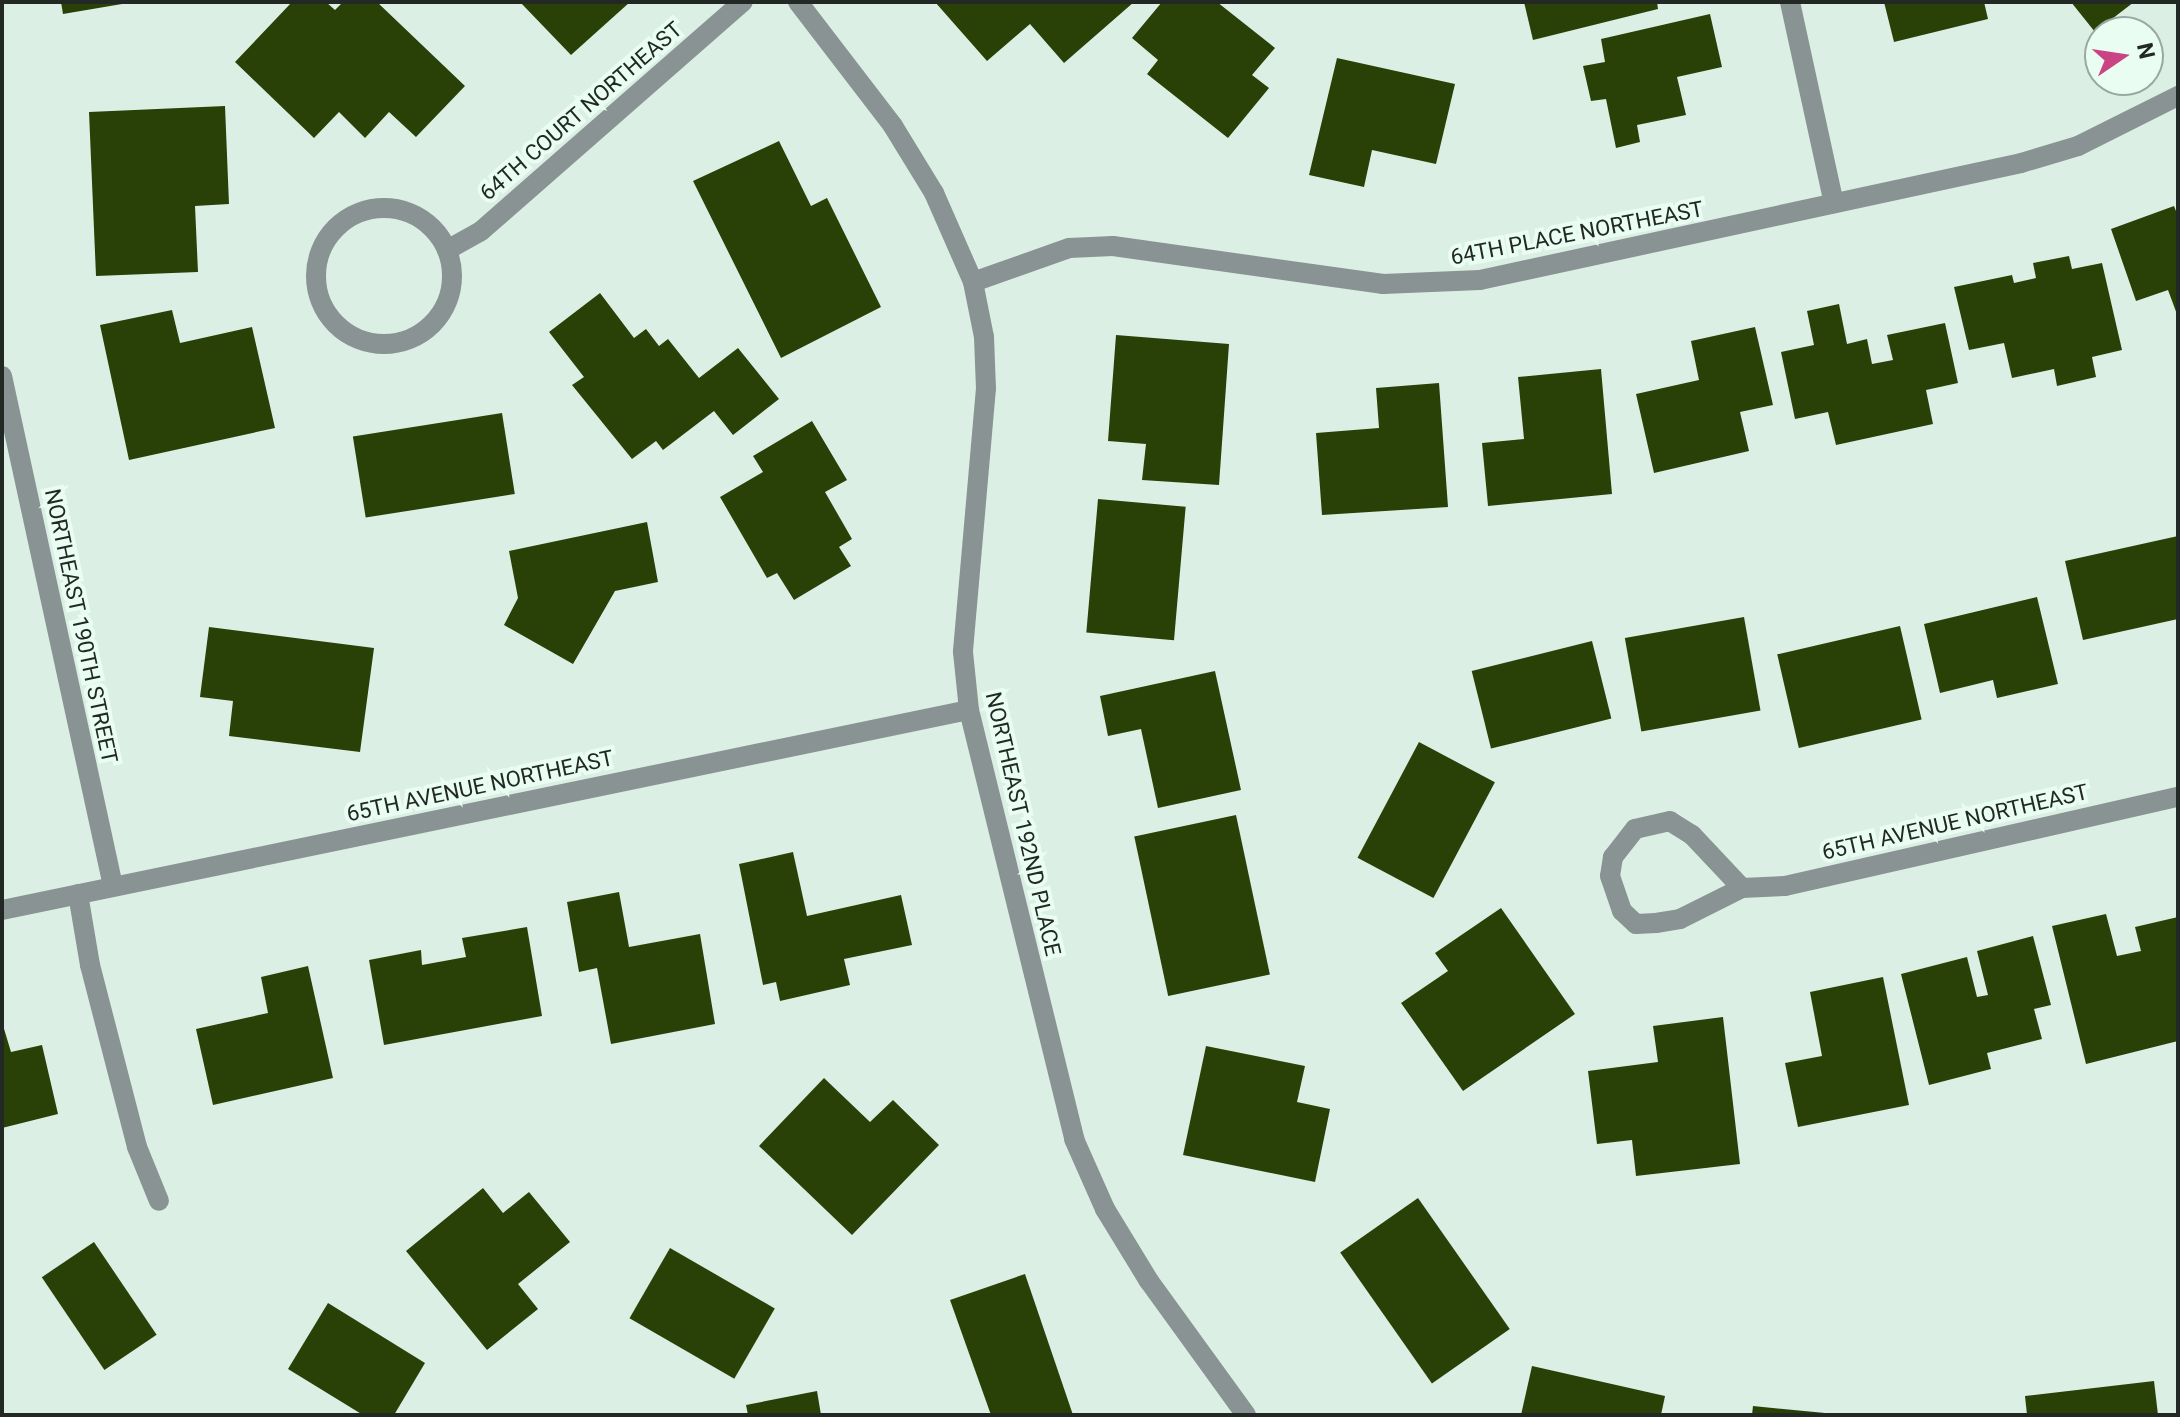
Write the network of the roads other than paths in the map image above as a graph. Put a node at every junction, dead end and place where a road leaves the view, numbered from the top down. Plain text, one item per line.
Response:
1 (743, 2) edge
2 (798, 2) edge
3 (1790, 2) edge
4 (2178, 96) edge
5 (1834, 203) junction
6 (447, 250) junction
7 (973, 282) junction
8 (2, 376) edge
9 (969, 710) junction
10 (2178, 797) edge
11 (113, 886) junction
12 (1742, 888) junction
13 (78, 894) junction
14 (2, 910) edge
15 (159, 1201) dead end
16 (1246, 1415) edge

1 - 6 street, 64TH COURT NORTHEAST
2 - 7 street, NORTHEAST 192ND PLACE
3 - 5 street
4 - 5 street, 64TH PLACE NORTHEAST
5 - 7 street, 64TH PLACE NORTHEAST
6 - 6 street
7 - 9 street, NORTHEAST 192ND PLACE
8 - 11 street, NORTHEAST 190TH STREET
9 - 11 street, 65TH AVENUE NORTHEAST
9 - 16 street, NORTHEAST 192ND PLACE
10 - 12 street, 65TH AVENUE NORTHEAST
11 - 13 street, 65TH AVENUE NORTHEAST
12 - 12 street, 65TH AVENUE NORTHEAST
13 - 14 street, 65TH AVENUE NORTHEAST
13 - 15 street

